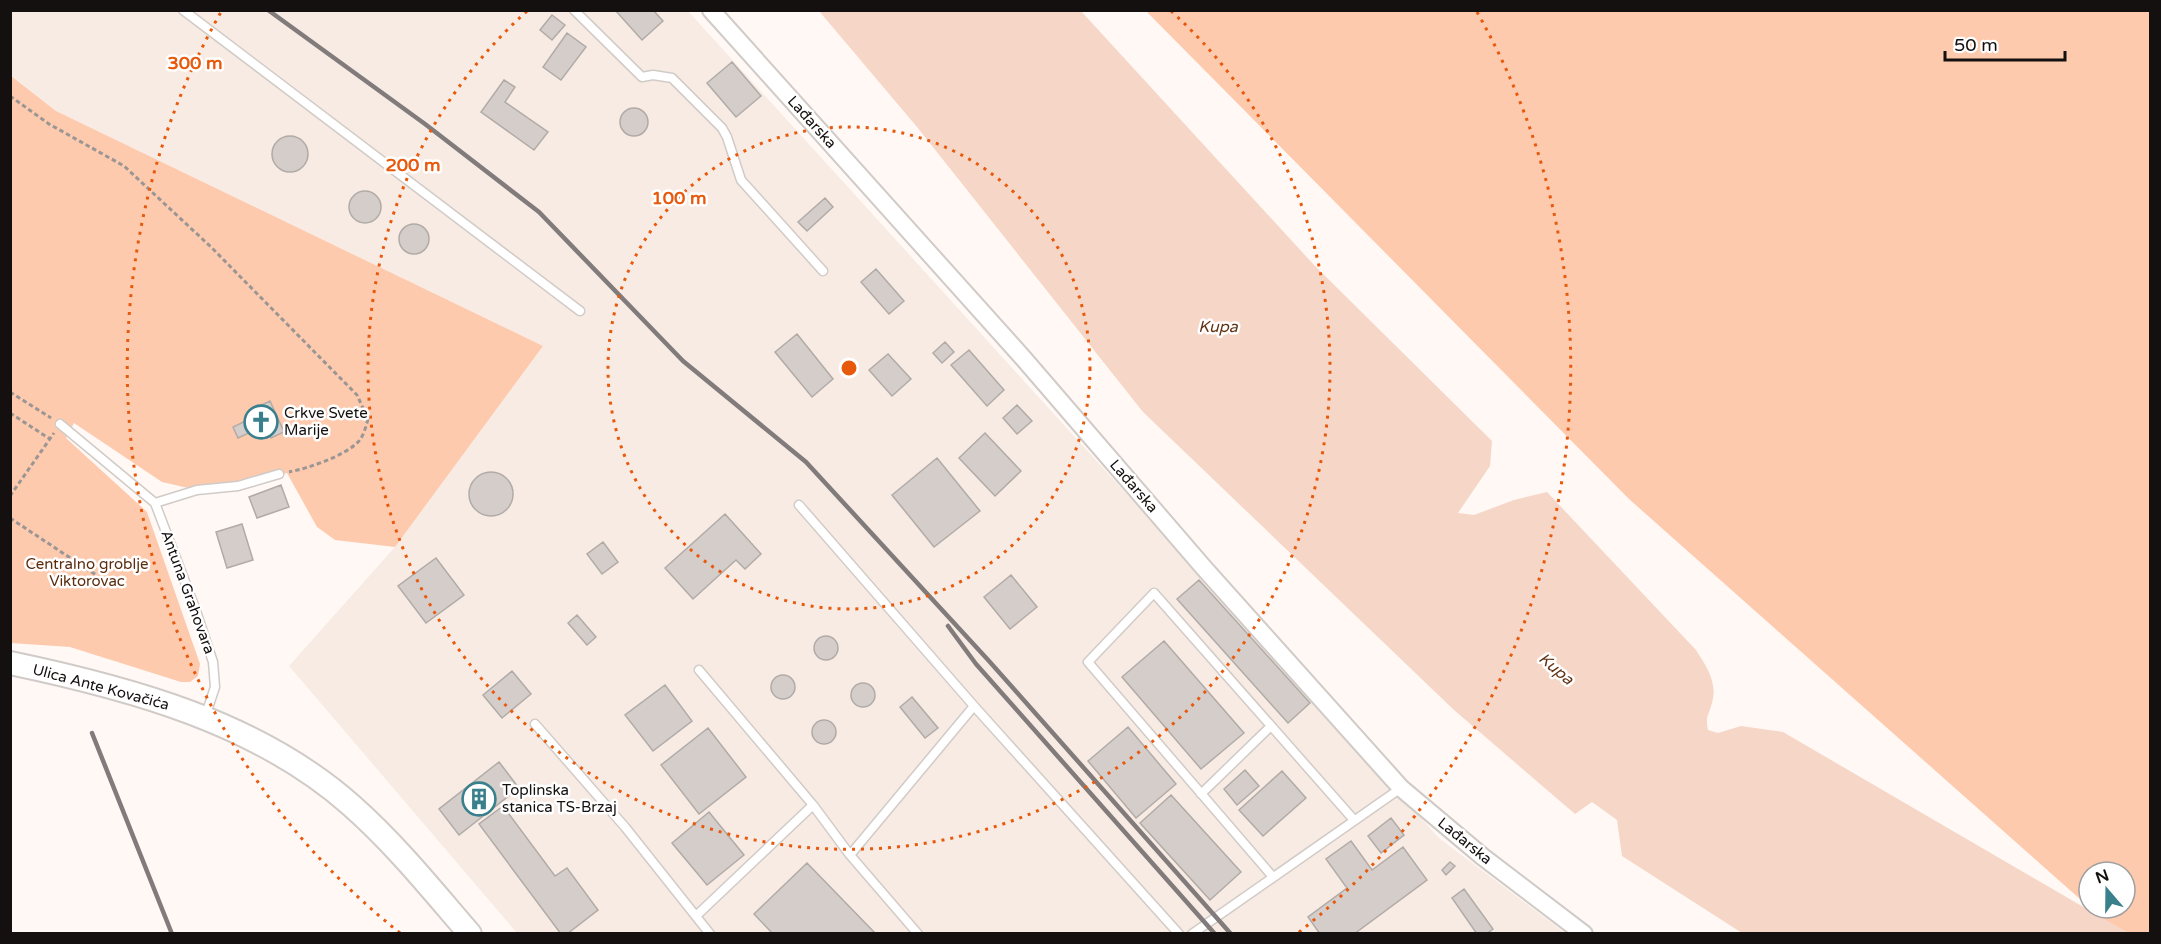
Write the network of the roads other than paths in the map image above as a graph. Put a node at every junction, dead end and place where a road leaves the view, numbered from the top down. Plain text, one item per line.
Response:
1 (183, 10) edge
2 (574, 10) edge
3 (711, 10) edge
4 (823, 271) dead end
5 (579, 311) dead end
6 (60, 424) road end
7 (279, 474) road end
8 (155, 503) junction
9 (799, 505) dead end
10 (10, 663) edge
11 (699, 670) dead end
12 (974, 706) junction
13 (205, 718) junction
14 (535, 724) dead end
15 (1271, 726) junction
16 (1401, 788) junction
17 (1201, 794) junction
18 (813, 805) junction
19 (1354, 820) junction
20 (849, 855) junction
21 (1273, 877) junction
22 (696, 916) junction
23 (470, 933) edge
24 (710, 933) edge
25 (918, 933) edge
26 (1179, 933) edge
27 (1192, 933) edge
28 (1584, 933) edge

1 - 5 lane
2 - 4 lane
3 - 16 street, Lađarska
6 - 8 lane, Antuna Grahovara
7 - 8 lane
8 - 13 lane, Antuna Grahovara
9 - 12 lane
10 - 13 main road, Ulica Ante Kovačića
11 - 18 lane
12 - 20 lane
12 - 26 lane
13 - 23 main road, Ulica Ante Kovačića
14 - 22 lane
15 - 17 lane
15 - 17 lane
15 - 19 lane
16 - 19 lane
16 - 28 street, Lađarska
17 - 21 lane
18 - 20 lane
18 - 22 lane
19 - 21 lane
20 - 25 lane
21 - 27 lane
22 - 24 lane

